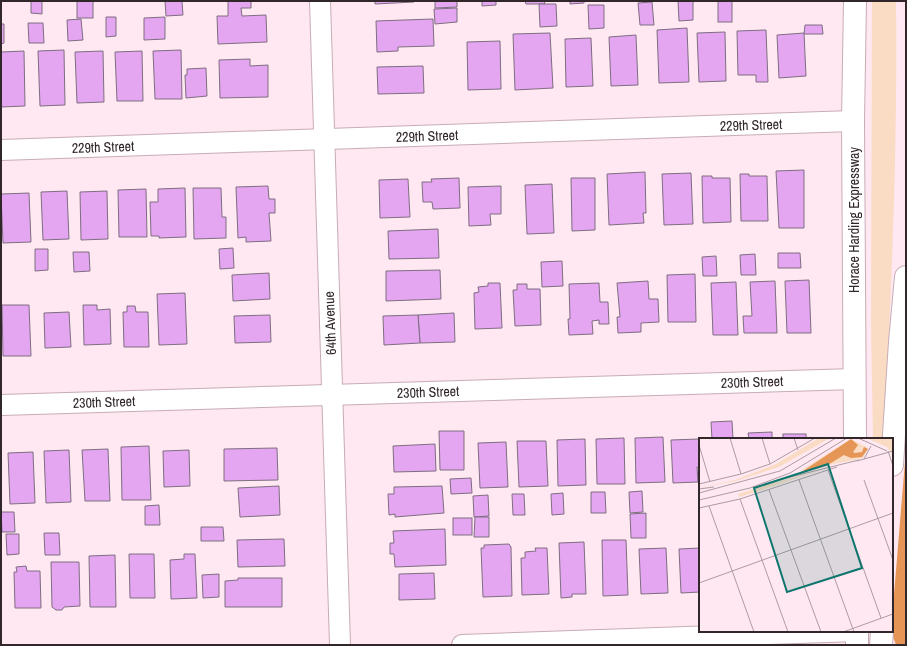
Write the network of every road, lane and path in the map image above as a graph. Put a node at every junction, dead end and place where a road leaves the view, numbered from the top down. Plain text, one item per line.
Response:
1 (320, 1) edge
2 (855, 1) edge
3 (853, 121) junction
4 (324, 140) junction
5 (1, 150) edge
6 (906, 278) edge
7 (855, 379) junction
8 (333, 395) junction
9 (1, 405) edge
10 (855, 438) edge
11 (893, 450) edge
12 (829, 632) edge
13 (857, 632) edge
14 (882, 632) edge
15 (340, 645) edge
16 (462, 645) edge
17 (857, 645) edge
18 (881, 645) edge

1 - 4 street, 64th Avenue
2 - 3 main road, Horace Harding Expressway
3 - 4 street, 229th Street
3 - 7 main road, Horace Harding Expressway
4 - 5 street, 229th Street
4 - 8 street, 64th Avenue
6 - 11 main road
7 - 8 street, 230th Street
7 - 10 main road, Horace Harding Expressway
8 - 9 street, 230th Street
8 - 15 street, 64th Avenue
12 - 16 street
13 - 17 main road
14 - 18 main road

